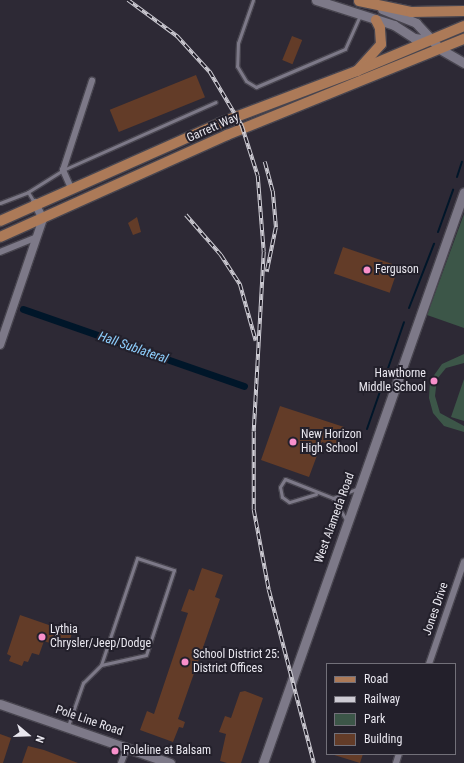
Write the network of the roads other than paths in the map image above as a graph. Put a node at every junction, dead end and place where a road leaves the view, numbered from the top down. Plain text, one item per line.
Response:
1 (253, 0) edge
2 (316, 0) edge
3 (357, 0) edge
4 (464, 11) edge
5 (360, 14) junction
6 (376, 20) junction
7 (464, 26) edge
8 (464, 39) edge
9 (431, 40) junction
10 (440, 49) junction
11 (464, 63) edge
12 (357, 71) junction
13 (92, 81) dead end
14 (216, 102) dead end
15 (63, 170) junction
16 (71, 188) junction
17 (28, 192) junction
18 (464, 192) edge
19 (0, 203) edge
20 (35, 203) junction
21 (43, 219) junction
22 (0, 221) edge
23 (0, 237) edge
24 (37, 237) junction
25 (0, 252) edge
26 (0, 345) edge
27 (358, 488) junction
28 (316, 494) junction
29 (333, 498) junction
30 (346, 522) junction
31 (464, 562) edge
32 (429, 663) edge
33 (101, 665) junction
34 (0, 704) edge
35 (68, 726) junction
36 (127, 747) junction
37 (122, 763) edge
38 (170, 763) edge
39 (262, 763) edge

1 - 5 lane
2 - 5 main road
3 - 4 main road
3 - 9 main road
5 - 6 main road
6 - 9 main road
6 - 12 main road
7 - 9 main road, Garrett Way
8 - 10 main road, Garrett Way
9 - 10 main road
9 - 12 main road, Garrett Way
10 - 11 main road
10 - 21 main road, Garrett Way
12 - 16 main road, Garrett Way
13 - 15 street
14 - 15 lane
15 - 16 street
15 - 17 lane
16 - 20 main road, Garrett Way
17 - 19 lane
17 - 20 lane
18 - 27 main road, West Alameda Road
20 - 21 street
20 - 22 main road, Garrett Way
21 - 23 main road, Garrett Way
21 - 24 street
24 - 25 street
24 - 26 street
27 - 29 lane
27 - 30 main road, West Alameda Road
28 - 28 lane
28 - 29 lane
29 - 30 lane
30 - 39 main road, West Alameda Road
31 - 32 street, Jones Drive
33 - 33 lane
33 - 35 lane
34 - 35 main road, Pole Line Road
35 - 36 main road, Pole Line Road
36 - 37 street
36 - 38 main road, Pole Line Road

